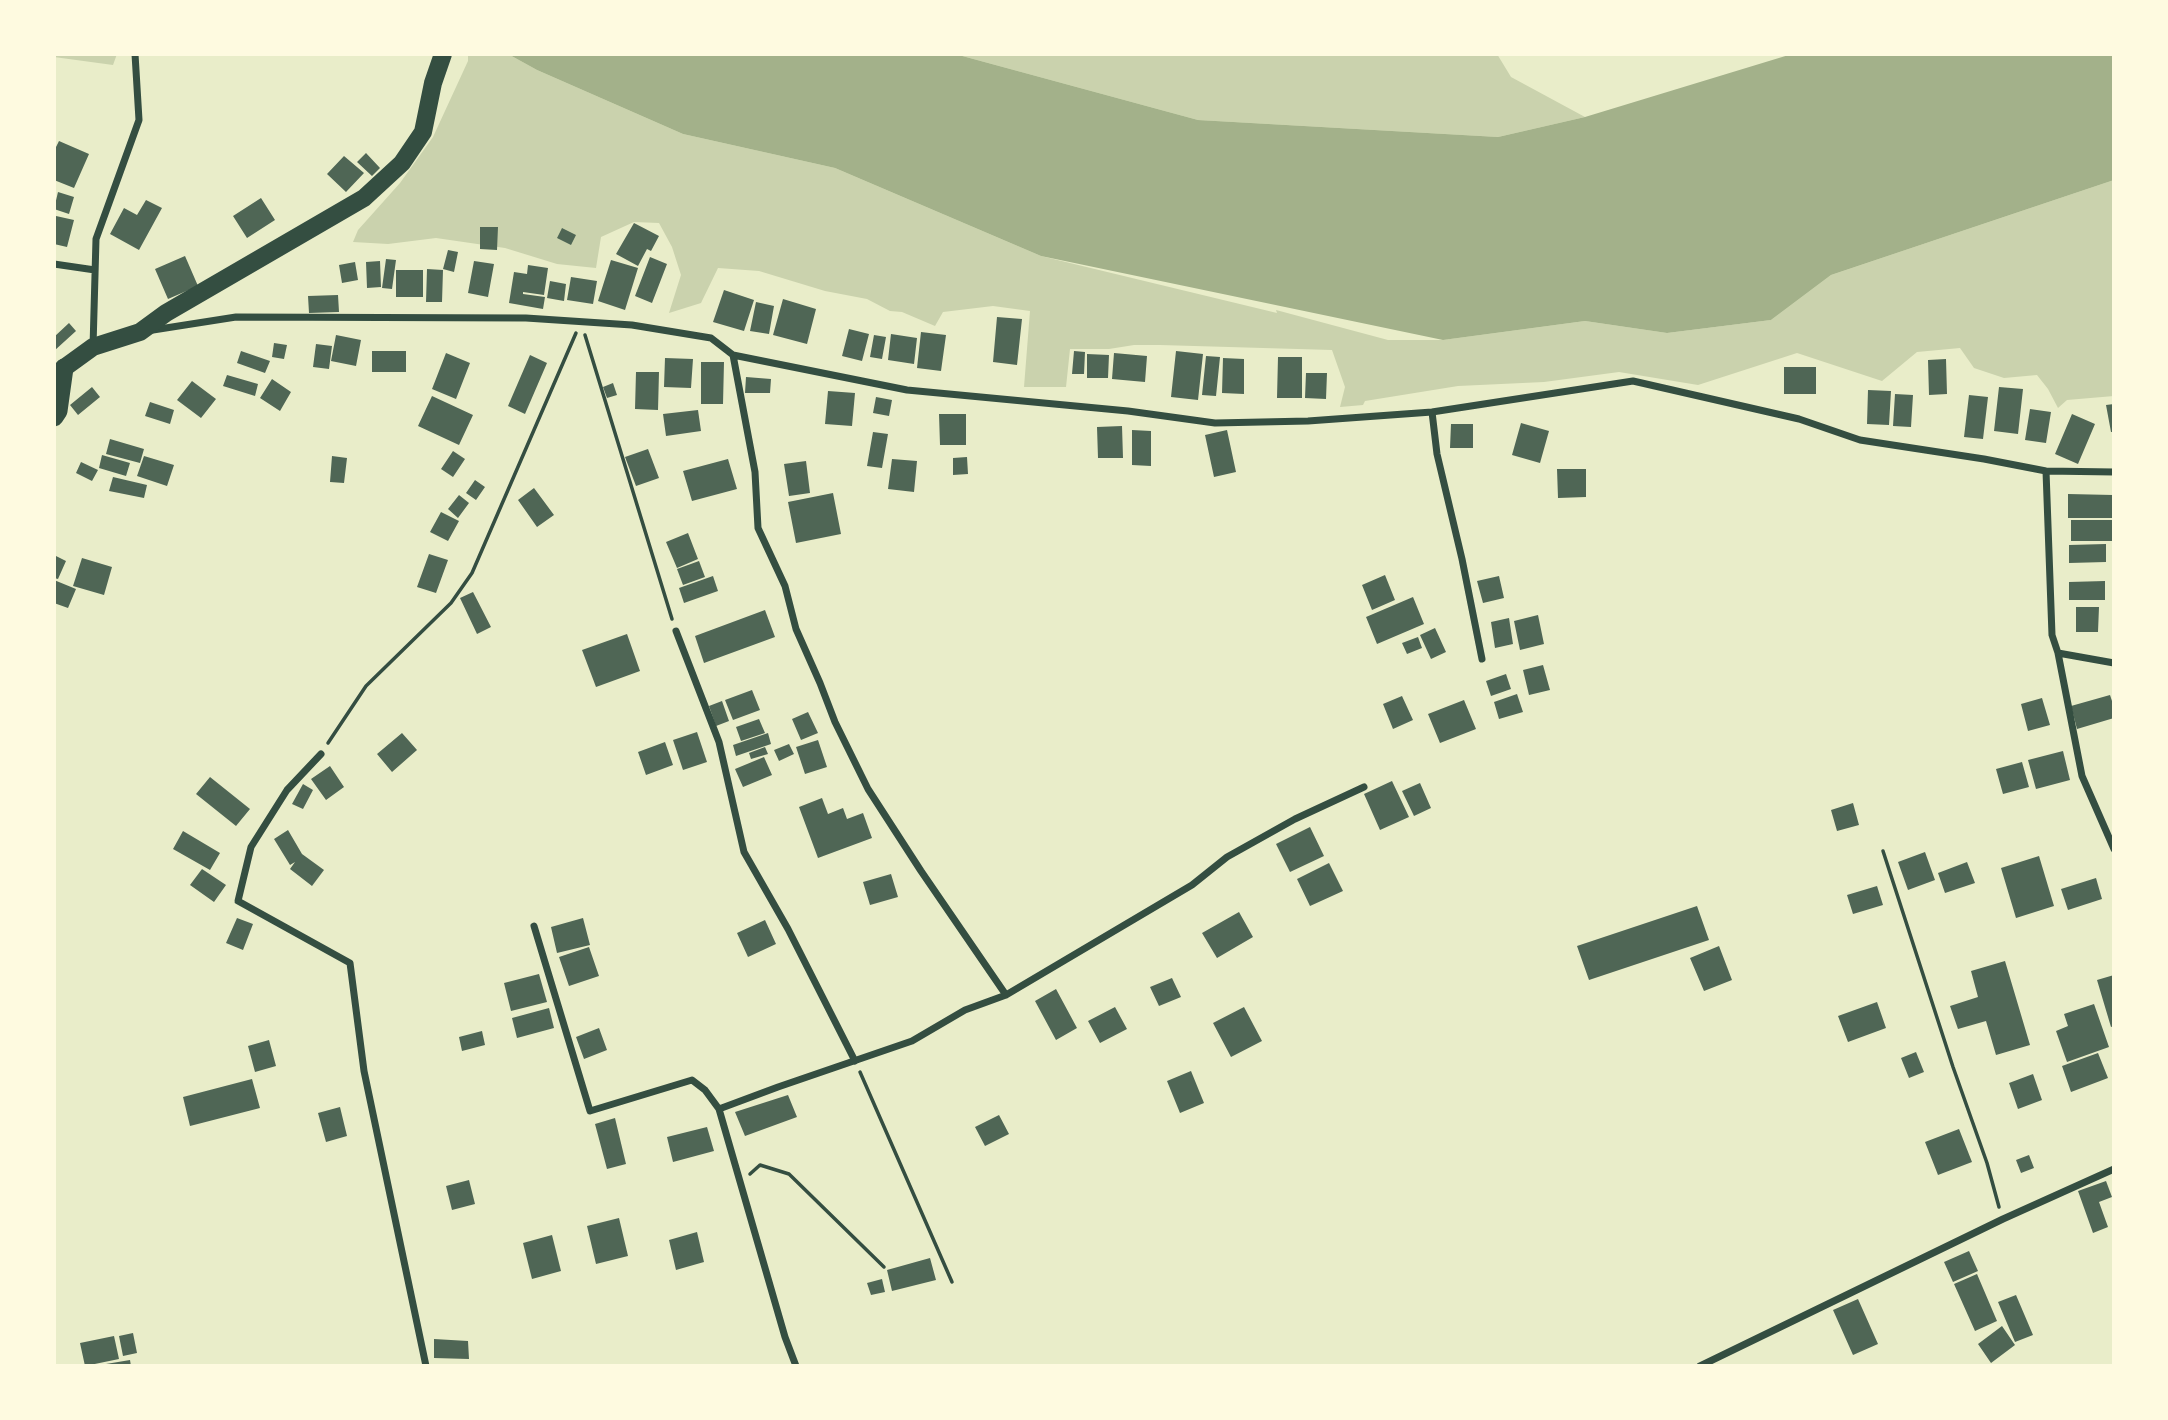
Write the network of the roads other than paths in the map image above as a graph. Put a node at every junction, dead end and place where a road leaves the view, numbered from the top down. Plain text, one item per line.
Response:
1 (135, 54) edge
2 (443, 54) edge
3 (54, 264) edge
4 (95, 270) junction
5 (140, 332) junction
6 (93, 347) junction
7 (733, 355) junction
8 (59, 371) edge
9 (1432, 412) junction
10 (56, 414) edge
11 (2046, 471) junction
12 (2114, 472) edge
13 (676, 631) road end
14 (2058, 653) junction
15 (1482, 659) dead end
16 (2114, 663) edge
17 (321, 754) road end
18 (1364, 788) dead end
19 (2114, 849) edge
20 (534, 926) dead end
21 (1006, 995) junction
22 (855, 1061) junction
23 (719, 1110) junction
24 (2114, 1169) edge
25 (426, 1366) edge
26 (796, 1366) edge
27 (1700, 1366) edge

1 - 4 street
2 - 5 main road
3 - 4 street
4 - 6 street
5 - 6 main road
5 - 7 street
6 - 8 main road
7 - 9 street
7 - 21 street
8 - 10 highway
9 - 11 street
9 - 15 street
11 - 12 street
11 - 14 street
13 - 22 street
14 - 16 street
14 - 19 street
17 - 25 street
18 - 21 street
20 - 23 street
21 - 22 street
22 - 23 street
23 - 26 street
24 - 27 street

